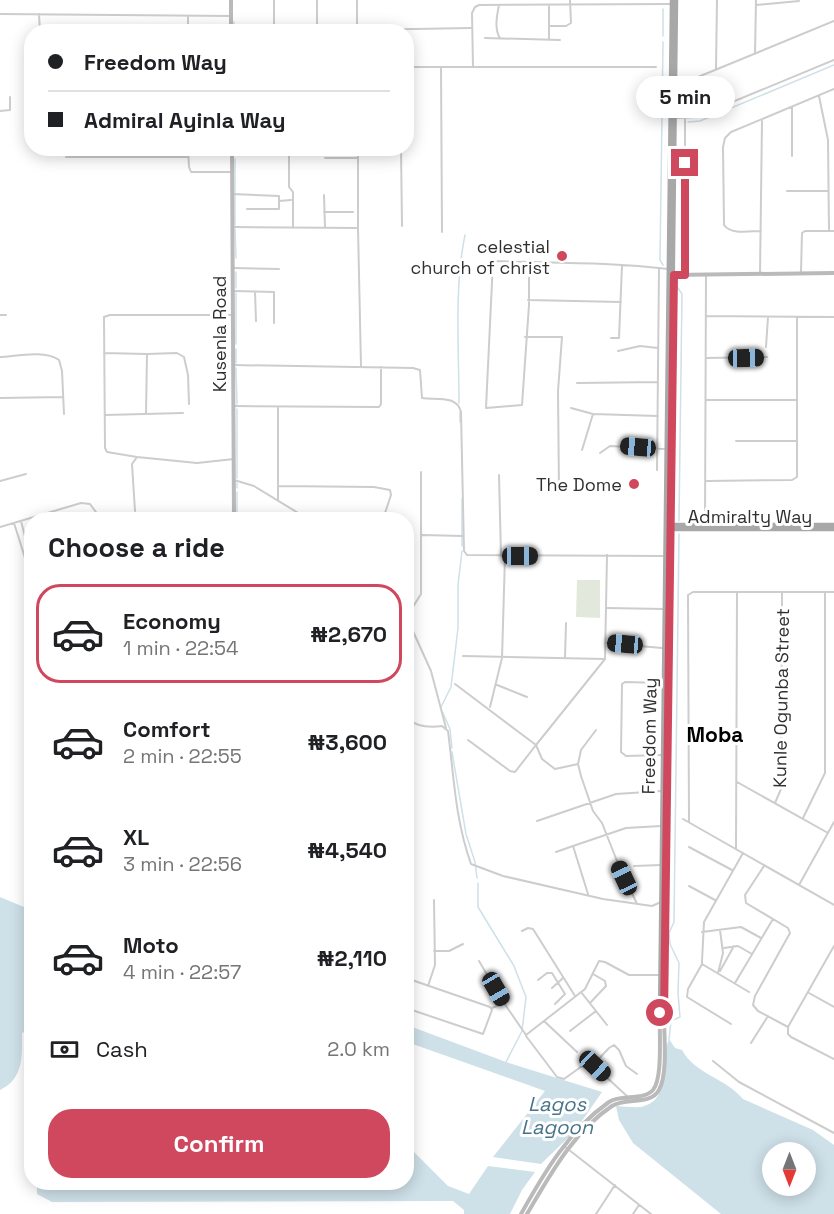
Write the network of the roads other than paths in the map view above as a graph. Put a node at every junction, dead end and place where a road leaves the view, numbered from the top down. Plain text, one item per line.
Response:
1 (231, 0) edge
2 (274, 0) edge
3 (317, 0) edge
4 (357, 0) edge
5 (492, 0) edge
6 (560, 0) edge
7 (717, 0) edge
8 (756, 0) edge
9 (673, 1) edge
10 (799, 1) edge
11 (570, 2) edge
12 (560, 4) junction
13 (493, 5) junction
14 (499, 5) junction
15 (549, 5) junction
16 (756, 5) junction
17 (0, 14) edge
18 (39, 14) junction
19 (188, 15) junction
20 (231, 16) junction
21 (834, 21) edge
22 (40, 24) edge
23 (188, 24) edge
24 (231, 24) edge
25 (274, 24) edge
26 (317, 24) edge
27 (357, 24) edge
28 (549, 26) junction
29 (472, 28) junction
30 (414, 30) edge
31 (485, 38) dead end
32 (500, 38) junction
33 (549, 40) junction
34 (560, 40) dead end
35 (754, 54) junction
36 (834, 60) edge
37 (441, 67) junction
38 (473, 67) junction
39 (656, 67) dead end
40 (414, 68) edge
41 (716, 69) junction
42 (673, 87) junction
43 (834, 89) edge
44 (819, 95) junction
45 (10, 97) dead end
46 (792, 107) junction
47 (0, 111) edge
48 (675, 118) junction
49 (686, 118) junction
50 (762, 119) junction
51 (232, 156) edge
52 (289, 156) edge
53 (401, 156) edge
54 (792, 156) dead end
55 (66, 157) dead end
56 (123, 157) joint
57 (189, 157) joint
58 (325, 158) dead end
59 (358, 158) joint
60 (232, 172) junction
61 (787, 191) dead end
62 (828, 191) junction
63 (232, 194) junction
64 (324, 195) dead end
65 (293, 200) junction
66 (279, 201) junction
67 (247, 209) dead end
68 (324, 212) junction
69 (353, 212) dead end
70 (402, 226) dead end
71 (232, 227) junction
72 (293, 228) junction
73 (326, 228) junction
74 (358, 228) junction
75 (442, 231) dead end
76 (761, 231) junction
77 (829, 231) junction
78 (834, 231) edge
79 (529, 261) junction
80 (622, 265) junction
81 (232, 268) junction
82 (659, 268) junction
83 (279, 269) dead end
84 (670, 273) junction
85 (801, 273) junction
86 (834, 273) edge
87 (760, 274) junction
88 (685, 275) junction
89 (706, 275) junction
90 (233, 291) junction
91 (255, 292) junction
92 (528, 300) junction
93 (621, 302) junction
94 (0, 315) edge
95 (6, 315) dead end
96 (233, 315) junction
97 (706, 316) junction
98 (768, 317) junction
99 (797, 317) junction
100 (834, 317) edge
101 (256, 321) dead end
102 (274, 323) dead end
103 (525, 338) junction
104 (611, 338) dead end
105 (766, 347) dead end
106 (658, 348) junction
107 (618, 351) dead end
108 (104, 353) junction
109 (147, 354) junction
110 (0, 357) edge
111 (766, 357) dead end
112 (706, 358) junction
113 (233, 365) junction
114 (361, 366) junction
115 (381, 367) junction
116 (658, 382) junction
117 (577, 383) dead end
118 (63, 397) junction
119 (0, 399) edge
120 (706, 400) junction
121 (797, 400) junction
122 (189, 404) dead end
123 (233, 406) junction
124 (278, 407) junction
125 (571, 408) dead end
126 (183, 413) dead end
127 (64, 414) dead end
128 (146, 414) junction
129 (593, 414) junction
130 (105, 415) junction
131 (658, 416) junction
132 (736, 441) dead end
133 (797, 441) junction
134 (657, 449) junction
135 (666, 449) junction
136 (582, 450) dead end
137 (600, 453) dead end
138 (136, 457) junction
139 (234, 459) junction
140 (657, 470) dead end
141 (421, 472) dead end
142 (26, 474) dead end
143 (499, 475) dead end
144 (234, 480) junction
145 (0, 481) edge
146 (706, 481) junction
147 (278, 486) junction
148 (559, 492) dead end
149 (278, 500) junction
150 (135, 511) dead end
151 (54, 512) edge
152 (96, 512) edge
153 (234, 512) edge
154 (297, 512) edge
155 (385, 512) edge
156 (24, 520) edge
157 (21, 521) junction
158 (14, 523) junction
159 (0, 527) edge
160 (668, 527) junction
161 (705, 527) junction
162 (834, 527) edge
163 (24, 532) edge
164 (422, 535) junction
165 (24, 536) edge
166 (464, 536) junction
167 (18, 538) junction
168 (607, 555) junction
169 (24, 556) edge
170 (503, 556) junction
171 (665, 556) junction
172 (737, 592) junction
173 (783, 592) junction
174 (825, 592) junction
175 (834, 592) edge
176 (414, 608) edge
177 (607, 608) junction
178 (664, 609) junction
179 (566, 623) dead end
180 (414, 633) edge
181 (606, 643) junction
182 (666, 648) junction
183 (463, 656) dead end
184 (502, 658) junction
185 (565, 658) junction
186 (606, 659) junction
187 (666, 683) junction
188 (455, 684) dead end
189 (497, 685) junction
190 (527, 697) dead end
191 (490, 708) junction
192 (414, 723) edge
193 (446, 728) junction
194 (596, 730) dead end
195 (468, 740) dead end
196 (536, 745) junction
197 (662, 755) junction
198 (578, 764) junction
199 (737, 782) junction
200 (662, 791) junction
201 (590, 802) junction
202 (775, 802) junction
203 (803, 818) junction
204 (683, 819) dead end
205 (537, 821) dead end
206 (689, 822) junction
207 (834, 822) edge
208 (664, 825) junction
209 (828, 833) junction
210 (607, 835) junction
211 (573, 846) junction
212 (689, 847) dead end
213 (736, 849) junction
214 (556, 852) dead end
215 (743, 853) junction
216 (661, 865) junction
217 (634, 866) dead end
218 (764, 866) junction
219 (732, 870) junction
220 (688, 885) dead end
221 (799, 885) junction
222 (589, 896) junction
223 (434, 900) dead end
224 (715, 900) junction
225 (661, 902) junction
226 (637, 904) junction
227 (834, 905) edge
228 (772, 920) junction
229 (720, 930) junction
230 (522, 931) dead end
231 (702, 932) junction
232 (761, 938) junction
233 (462, 944) dead end
234 (734, 946) junction
235 (834, 946) edge
236 (723, 948) junction
237 (434, 951) junction
238 (752, 954) junction
239 (830, 954) junction
240 (834, 957) edge
241 (479, 961) dead end
242 (702, 964) junction
243 (593, 974) junction
244 (718, 974) junction
245 (660, 975) junction
246 (563, 978) junction
247 (538, 980) dead end
248 (414, 981) edge
249 (558, 983) junction
250 (735, 983) junction
251 (428, 986) junction
252 (552, 988) dead end
253 (581, 992) junction
254 (749, 992) dead end
255 (808, 993) junction
256 (575, 996) junction
257 (504, 1003) junction
258 (555, 1004) dead end
259 (590, 1004) junction
260 (834, 1007) edge
261 (491, 1008) junction
262 (414, 1011) edge
263 (596, 1011) junction
264 (768, 1016) junction
265 (662, 1017) junction
266 (544, 1021) junction
267 (731, 1024) dead end
268 (607, 1026) dead end
269 (788, 1027) junction
270 (570, 1031) dead end
271 (526, 1035) junction
272 (751, 1043) dead end
273 (577, 1052) dead end
274 (834, 1059) edge
275 (714, 1061) dead end
276 (593, 1065) junction
277 (637, 1074) dead end
278 (659, 1082) junction
279 (628, 1097) junction
280 (834, 1133) edge
281 (564, 1146) junction
282 (568, 1149) junction
283 (615, 1185) junction
284 (639, 1205) junction
285 (521, 1214) edge
286 (527, 1214) edge
287 (596, 1214) edge
288 (633, 1214) edge
289 (651, 1214) edge

1 - 20 street
2 - 25 street
3 - 26 street
4 - 27 street
5 - 13 street
6 - 12 street
7 - 41 street
8 - 16 street
9 - 11 street
9 - 42 main road, Freedom Way
10 - 16 street
11 - 12 street
11 - 28 street
12 - 15 street
13 - 14 street
13 - 29 street
14 - 15 street
14 - 32 street
15 - 28 street
16 - 35 street
17 - 18 street
18 - 19 street
18 - 22 street
19 - 20 street
19 - 23 street
20 - 24 street
21 - 35 street
28 - 33 street
29 - 30 street
29 - 38 street
31 - 32 street
32 - 33 street
33 - 34 street
35 - 41 street
36 - 49 street
37 - 38 street
37 - 40 street
37 - 75 street
38 - 39 street
41 - 42 street
42 - 48 main road, Freedom Way
42 - 84 main road, Freedom Way
43 - 44 street
44 - 46 street
44 - 62 street
45 - 47 street
46 - 50 street
46 - 54 street
48 - 49 street
48 - 84 main road, Freedom Way
49 - 88 street
50 - 76 street
50 - 76 street
51 - 60 street, Kusenla Road
52 - 65 street
53 - 70 street
55 - 56 street
56 - 57 street
57 - 60 street
58 - 59 street
59 - 74 street
60 - 63 street, Kusenla Road
61 - 62 street
62 - 77 street
63 - 66 street
63 - 71 street, Kusenla Road
64 - 68 street
65 - 66 street
65 - 72 street
66 - 67 street
68 - 69 street
68 - 73 street
71 - 72 street
71 - 81 street, Kusenla Road
72 - 73 street
73 - 74 street
74 - 114 street
76 - 87 street
77 - 78 street
77 - 85 street
79 - 80 street
79 - 92 street
79 - 103 street
80 - 82 street
80 - 93 street
81 - 83 street
81 - 90 street, Kusenla Road
82 - 84 street
82 - 106 street
84 - 88 street
84 - 135 main road, Freedom Way
84 - 160 main road, Freedom Way
85 - 86 street
85 - 87 street
87 - 89 street
88 - 89 street
89 - 97 street
90 - 91 street
90 - 96 street, Kusenla Road
91 - 101 street
91 - 102 street
92 - 93 street
92 - 103 street
93 - 104 street
94 - 95 street
96 - 108 street
96 - 113 street, Kusenla Road
97 - 98 street
97 - 112 street
98 - 99 street
98 - 105 street
99 - 100 street
99 - 121 street
103 - 148 street
106 - 107 street
106 - 116 street
108 - 109 street
108 - 130 street
109 - 122 street
109 - 128 street
110 - 118 street
111 - 112 street
112 - 120 street
113 - 114 street
113 - 123 street, Kusenla Road
114 - 115 street
115 - 124 street
115 - 166 street
116 - 117 street
116 - 131 street
118 - 119 street
118 - 127 street
120 - 121 street
120 - 146 street
121 - 133 street
123 - 124 street
123 - 139 street, Kusenla Road
124 - 147 street
125 - 129 street
126 - 128 street
128 - 130 street
129 - 131 street
129 - 136 street
130 - 138 street
131 - 134 street
132 - 133 street
133 - 146 street
134 - 135 street
134 - 137 street
134 - 140 street
135 - 160 main road, Freedom Way
138 - 139 street
138 - 150 street
139 - 144 street, Kusenla Road
141 - 164 street
142 - 145 street
143 - 170 street
144 - 149 street
144 - 153 street, Kusenla Road
146 - 161 street
147 - 149 street
147 - 155 street
149 - 154 street
151 - 152 street
156 - 157 street
157 - 158 street
157 - 163 street
158 - 159 street
158 - 167 street
160 - 161 main road, Admiralty Way
160 - 171 main road, Freedom Way
160 - 182 main road, Freedom Way
161 - 162 main road, Admiralty Way
164 - 166 street
164 - 176 street
165 - 167 street
166 - 170 street
167 - 169 street
168 - 170 street
168 - 171 street
168 - 177 street
170 - 184 street
171 - 178 main road, Freedom Way
172 - 173 street
172 - 199 street
172 - 206 street
173 - 174 street
173 - 202 street, Kunle Ogunba Street
174 - 175 street
174 - 203 street
177 - 178 street
177 - 181 street
178 - 182 main road, Freedom Way
179 - 185 street
180 - 193 street
181 - 182 street
181 - 186 street
182 - 187 main road, Freedom Way
183 - 184 street
184 - 185 street
184 - 189 street
185 - 186 street
186 - 196 street
187 - 197 main road, Freedom Way
187 - 197 street
187 - 208 main road, Freedom Way
188 - 191 street
189 - 190 street
189 - 191 street
191 - 196 street
192 - 193 street
193 - 222 street
194 - 198 street
195 - 196 street
196 - 198 street
197 - 200 main road, Freedom Way
198 - 201 street
199 - 202 street
199 - 213 street
200 - 201 street
200 - 208 main road, Freedom Way
201 - 205 street
201 - 210 street
202 - 203 street
203 - 209 street
204 - 206 street
206 - 213 street
207 - 209 street
208 - 210 street
208 - 216 main road, Freedom Way
208 - 265 main road, Freedom Way
209 - 221 street
210 - 211 street
210 - 226 street
211 - 214 street
211 - 222 street
212 - 219 street
213 - 215 street
215 - 218 street
215 - 219 street
216 - 217 street
216 - 225 main road, Freedom Way
218 - 221 street
218 - 228 street
219 - 224 street
220 - 224 street
221 - 227 street
222 - 226 street
223 - 237 street
224 - 231 street
225 - 226 street
225 - 245 main road, Freedom Way
228 - 232 street
228 - 264 street
229 - 231 street
229 - 232 street
229 - 236 street
230 - 246 street
231 - 242 street
232 - 238 street
233 - 237 street
234 - 236 street
234 - 238 street
234 - 244 street
235 - 239 street
236 - 244 street
237 - 251 street
238 - 250 street
239 - 240 street
239 - 255 street
241 - 257 street
242 - 244 street
242 - 267 street
243 - 245 street
243 - 253 street
243 - 259 street
244 - 250 street
245 - 265 main road, Freedom Way
246 - 249 street
246 - 256 street
247 - 249 street
248 - 251 street
249 - 252 street
249 - 258 street
250 - 254 street
251 - 261 street
253 - 256 street
253 - 259 street
255 - 260 street
255 - 269 street
256 - 266 street
257 - 261 street
257 - 271 street
259 - 263 street
261 - 262 street
263 - 268 street
263 - 270 street
264 - 269 street
264 - 272 street
265 - 278 street
266 - 271 street
266 - 273 street
269 - 274 street
271 - 276 street
275 - 280 street
276 - 277 street
276 - 279 street
278 - 279 street
278 - 282 street
279 - 281 street
281 - 282 street
281 - 285 street
282 - 283 street
282 - 286 street
283 - 284 street
283 - 287 street
284 - 288 street
284 - 289 street

